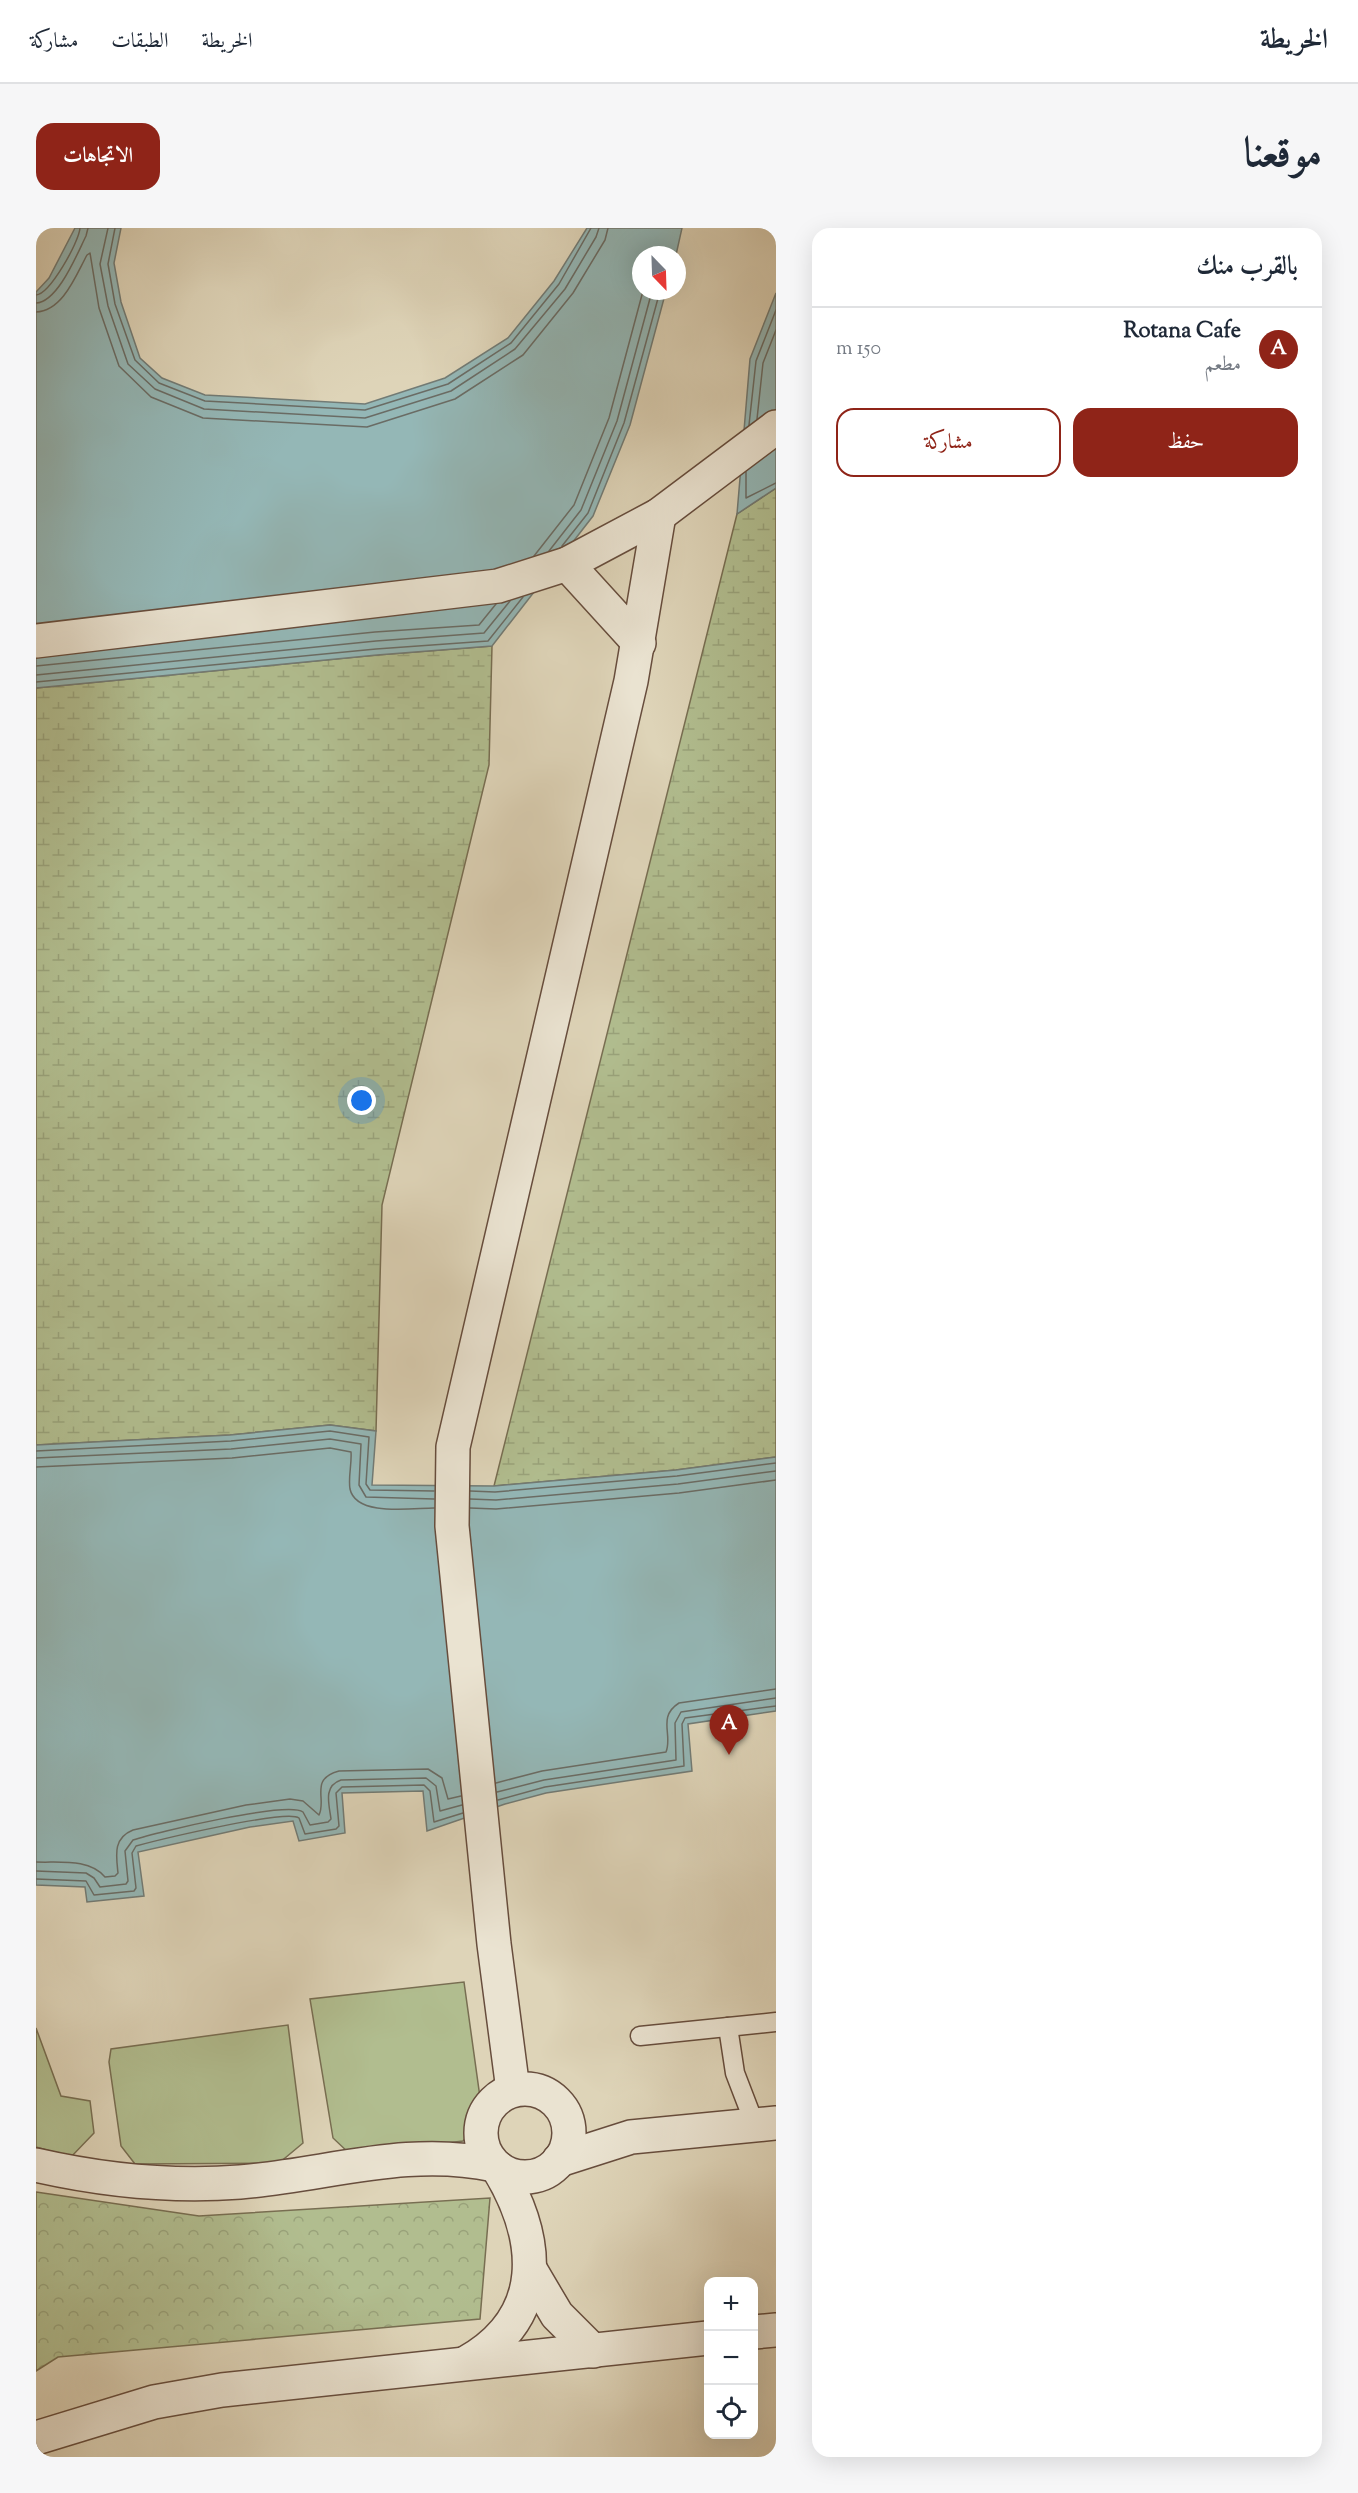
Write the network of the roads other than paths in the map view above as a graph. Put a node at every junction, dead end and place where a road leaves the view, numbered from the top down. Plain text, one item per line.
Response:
1 (776, 427) edge
2 (659, 515) junction
3 (567, 564) junction
4 (36, 641) edge
5 (639, 643) junction
6 (776, 2022) edge
7 (728, 2027) junction
8 (640, 2036) dead end
9 (513, 2090) junction
10 (564, 2110) junction
11 (483, 2119) junction
12 (766, 2124) edge
13 (631, 2137) junction
14 (424, 2156) junction
15 (557, 2163) junction
16 (36, 2165) edge
17 (496, 2166) junction
18 (527, 2235) junction
19 (531, 2271) junction
20 (776, 2330) edge
21 (758, 2332) edge
22 (704, 2337) edge
23 (593, 2350) junction
24 (465, 2364) junction
25 (36, 2438) edge

1 - 2 street
2 - 3 street
2 - 5 street
3 - 4 street
3 - 5 street
5 - 9 street
6 - 7 lane
7 - 8 lane
7 - 12 lane
9 - 10 street
9 - 11 street
10 - 13 street
10 - 15 street
11 - 14 street
11 - 17 street
12 - 13 street
13 - 15 street
14 - 16 street
14 - 17 street
15 - 17 street
15 - 18 street
17 - 18 street
18 - 19 street
19 - 23 street
19 - 24 street
20 - 21 street
22 - 23 street
23 - 24 street
24 - 25 street

